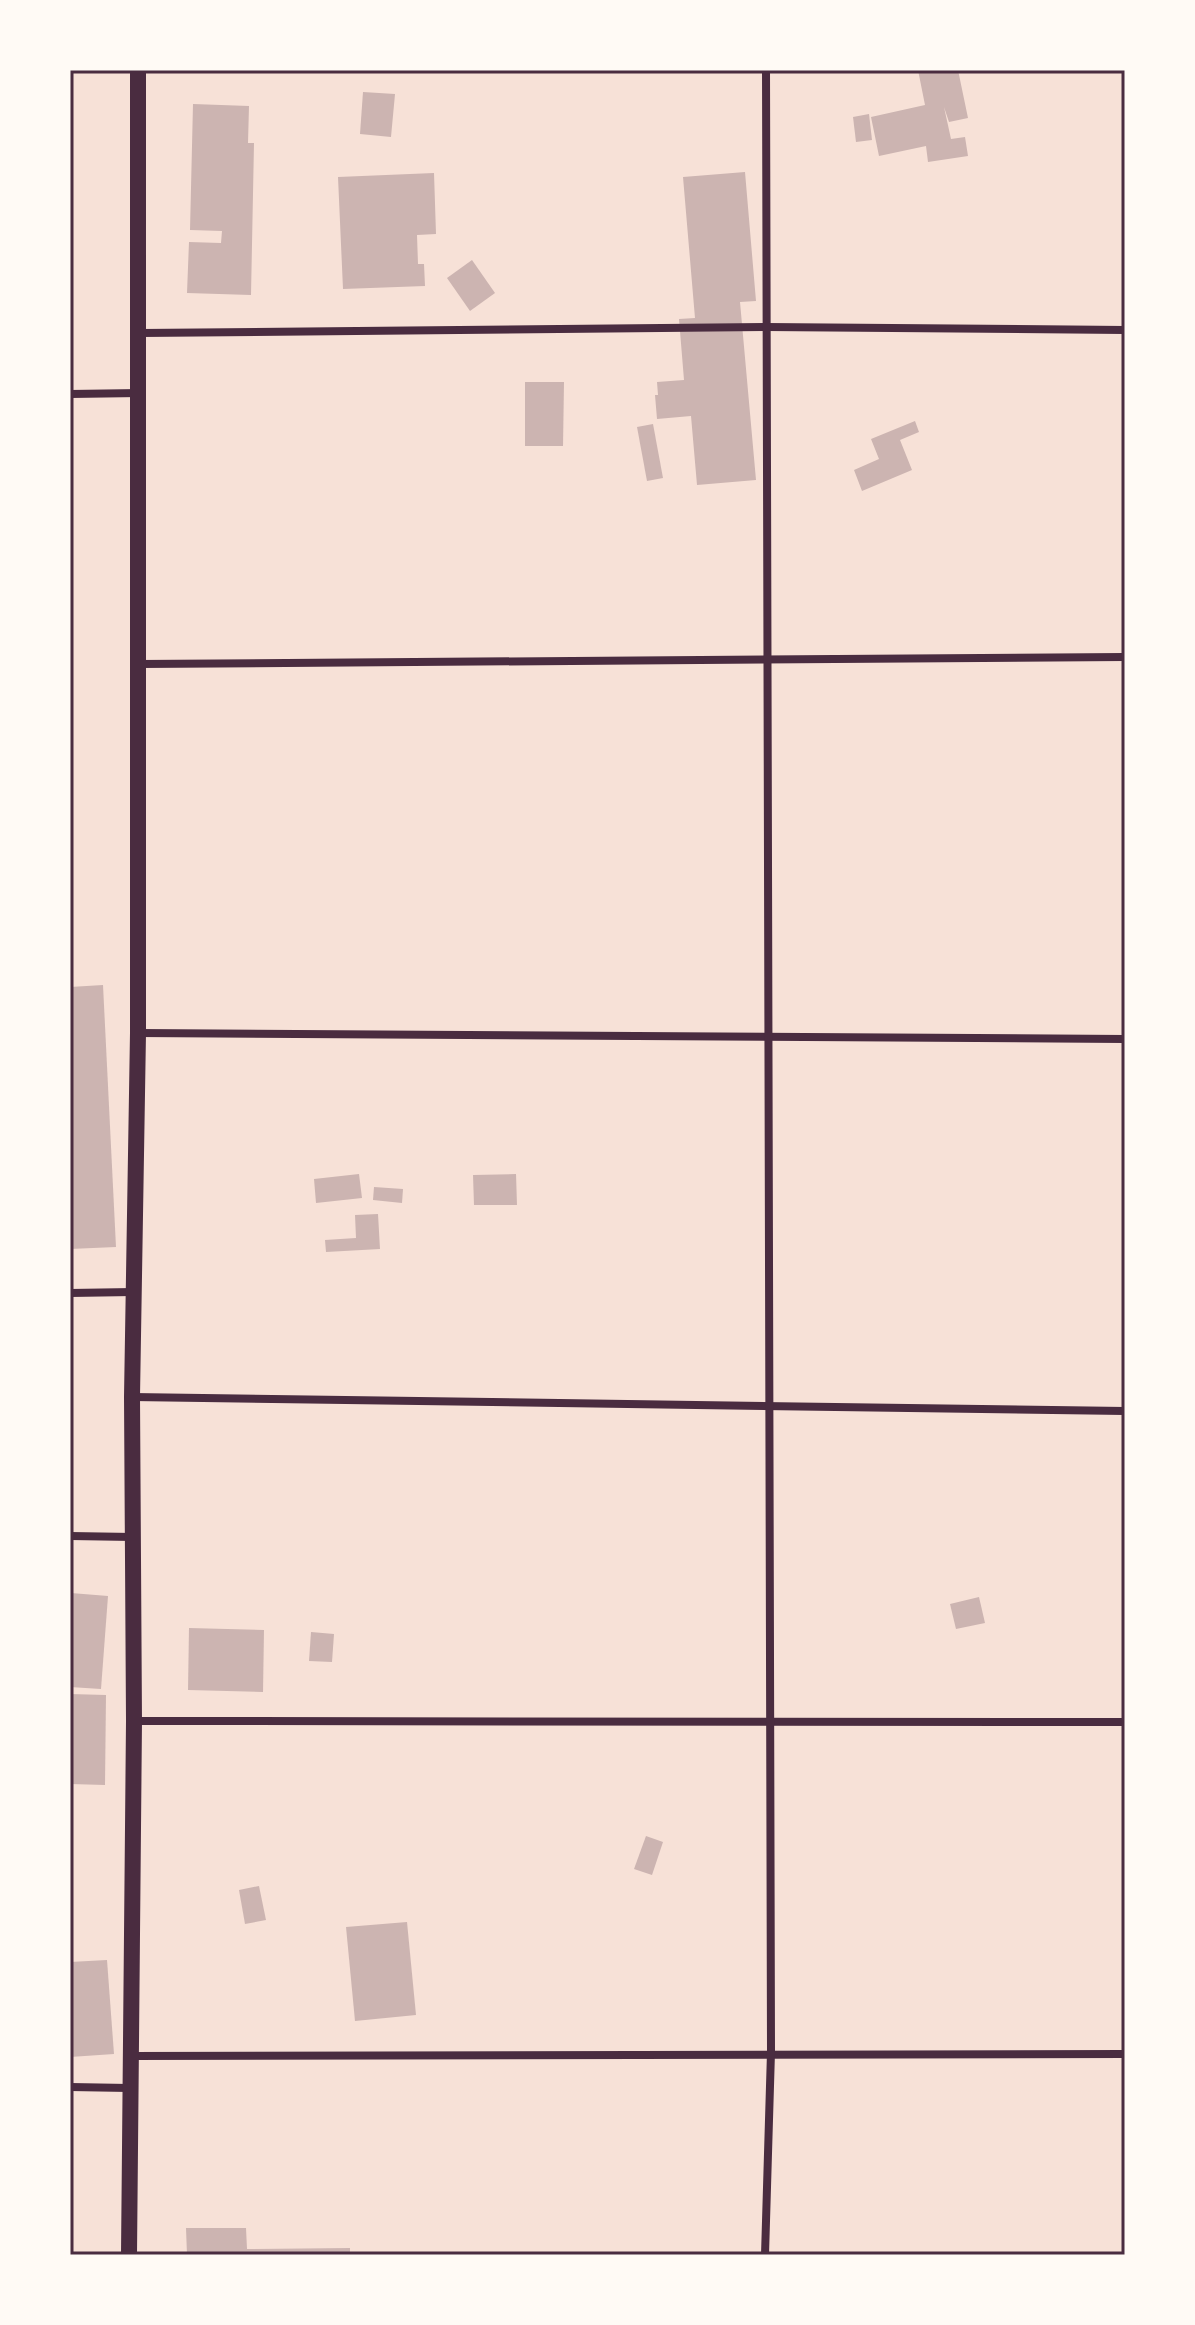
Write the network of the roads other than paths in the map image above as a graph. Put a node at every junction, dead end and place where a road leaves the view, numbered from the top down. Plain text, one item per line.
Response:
1 (138, 70) edge
2 (766, 70) edge
3 (766, 327) junction
4 (1125, 330) edge
5 (141, 333) junction
6 (140, 393) junction
7 (70, 394) edge
8 (766, 657) junction
9 (1125, 657) edge
10 (139, 664) junction
11 (138, 1033) junction
12 (767, 1037) junction
13 (1125, 1039) edge
14 (134, 1292) junction
15 (70, 1293) edge
16 (132, 1397) junction
17 (767, 1407) junction
18 (1125, 1411) edge
19 (70, 1536) edge
20 (133, 1537) junction
21 (769, 1719) junction
22 (134, 1721) junction
23 (1125, 1722) edge
24 (771, 2052) junction
25 (1125, 2054) edge
26 (130, 2056) junction
27 (70, 2087) edge
28 (129, 2088) junction
29 (129, 2255) edge
30 (765, 2255) edge

1 - 5 main road
2 - 3 street
3 - 4 street
3 - 5 street
3 - 8 street
5 - 6 main road
6 - 7 street
6 - 10 main road
8 - 9 street
8 - 10 street
8 - 12 street
10 - 11 main road
11 - 12 street
11 - 14 main road
12 - 13 street
12 - 17 street
14 - 15 street
14 - 16 main road
16 - 17 street
16 - 20 main road
17 - 18 street
17 - 21 street
19 - 20 street
20 - 22 main road
21 - 22 street
21 - 23 street
21 - 24 street
22 - 26 main road
24 - 25 street
24 - 26 street
24 - 30 street
26 - 28 main road
27 - 28 street
28 - 29 main road

